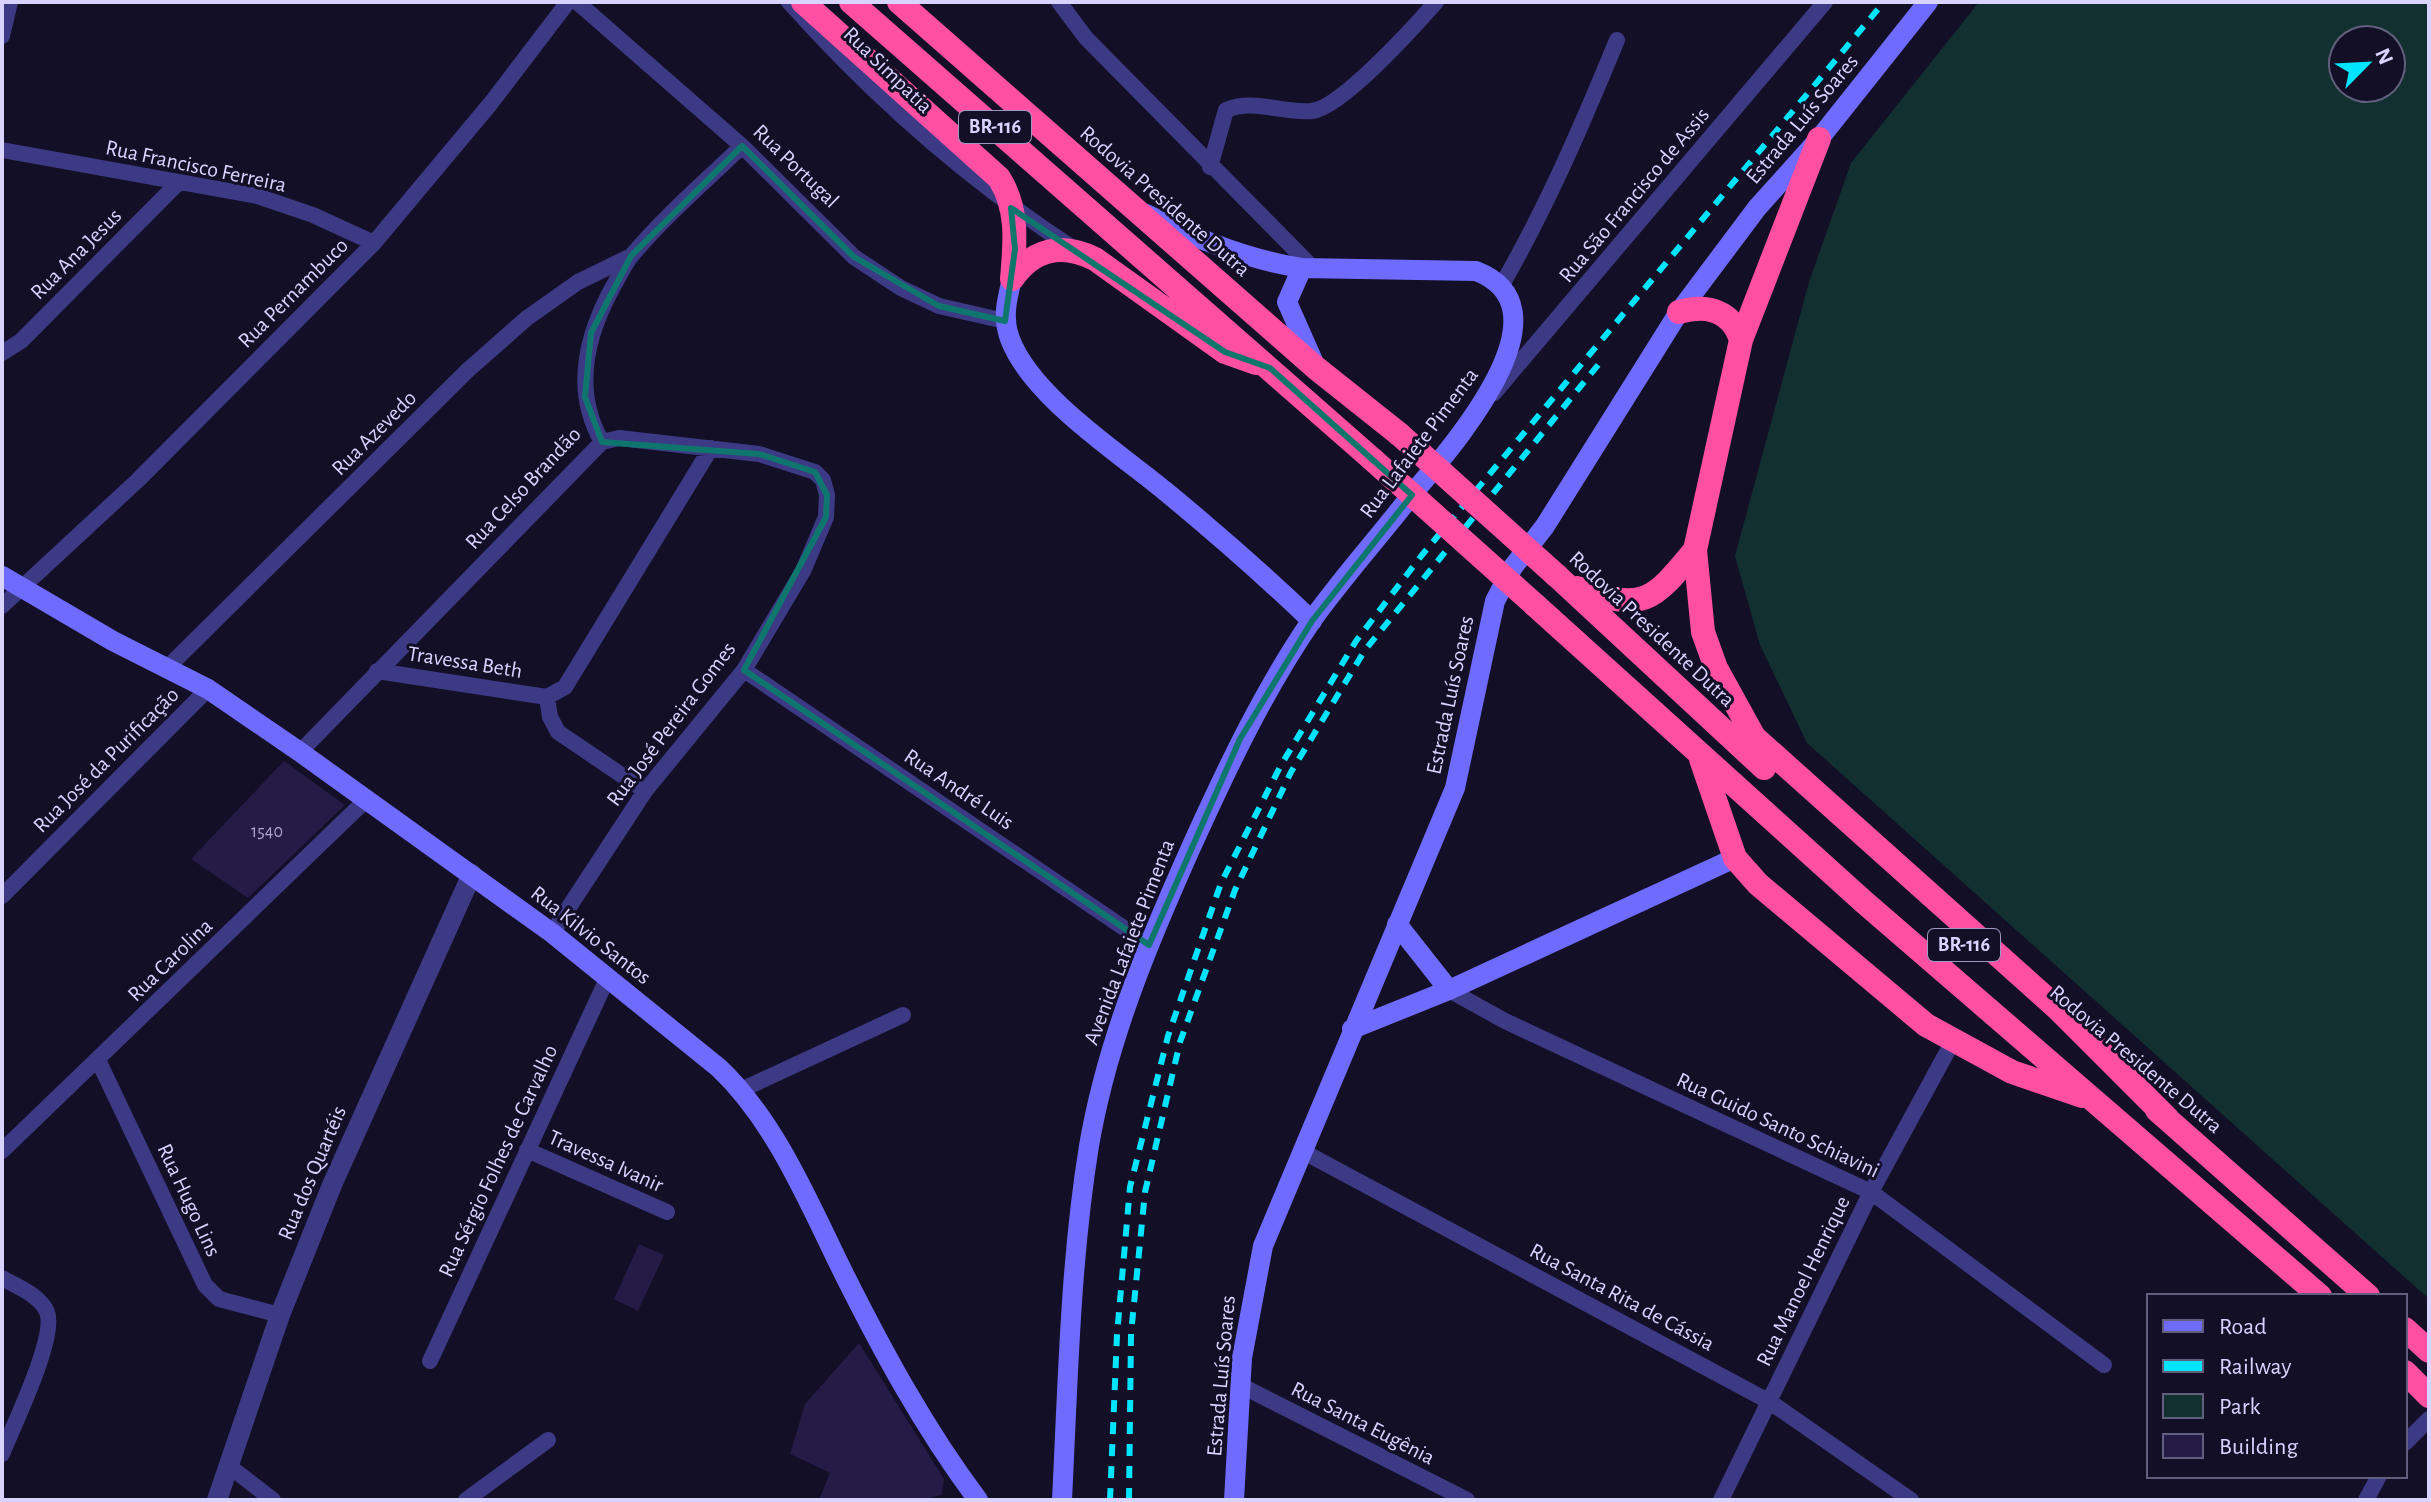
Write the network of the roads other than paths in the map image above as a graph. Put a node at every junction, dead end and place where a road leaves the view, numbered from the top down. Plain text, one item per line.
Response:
1 (10, 2) edge
2 (568, 2) edge
3 (577, 2) edge
4 (789, 2) edge
5 (803, 2) edge
6 (851, 2) edge
7 (899, 2) edge
8 (1059, 2) edge
9 (1436, 2) edge
10 (1825, 2) edge
11 (1928, 2) edge
12 (2, 36) edge
13 (1617, 40) dead end
14 (1819, 139) junction
15 (742, 146) junction
16 (2, 150) edge
17 (1210, 167) junction
18 (179, 182) junction
19 (1129, 205) junction
20 (1011, 208) junction
21 (374, 243) junction
22 (1077, 250) junction
23 (631, 256) junction
24 (1308, 268) junction
25 (1012, 279) junction
26 (1500, 288) junction
27 (1679, 312) junction
28 (1005, 321) junction
29 (1741, 340) junction
30 (2, 353) edge
31 (1270, 368) junction
32 (1316, 368) junction
33 (1475, 416) junction
34 (602, 442) junction
35 (711, 448) junction
36 (1695, 550) junction
37 (2, 576) edge
38 (1563, 580) junction
39 (20, 589) junction
40 (2, 606) edge
41 (1312, 621) junction
42 (168, 667) junction
43 (744, 670) junction
44 (377, 671) junction
45 (208, 689) junction
46 (547, 697) junction
47 (300, 752) junction
48 (1700, 757) junction
49 (645, 791) junction
50 (367, 799) junction
51 (1735, 858) junction
52 (472, 874) junction
53 (2, 896) edge
54 (1397, 924) junction
55 (552, 933) junction
56 (1149, 945) junction
57 (607, 979) junction
58 (1449, 990) junction
59 (903, 1015) dead end
60 (1352, 1029) junction
61 (1953, 1041) junction
62 (98, 1060) junction
63 (741, 1090) junction
64 (2093, 1100) junction
65 (2167, 1118) junction
66 (527, 1150) junction
67 (2, 1151) edge
68 (1302, 1151) junction
69 (1871, 1192) junction
70 (667, 1212) dead end
71 (2, 1278) edge
72 (2318, 1294) edge
73 (2366, 1294) edge
74 (280, 1315) junction
75 (2407, 1331) edge
76 (2429, 1351) edge
77 (430, 1361) dead end
78 (2104, 1365) dead end
79 (2407, 1374) edge
80 (1240, 1385) junction
81 (2429, 1396) edge
82 (1770, 1402) junction
83 (2429, 1419) edge
84 (548, 1440) dead end
85 (2407, 1441) edge
86 (2, 1454) edge
87 (229, 1466) junction
88 (2378, 1478) edge
89 (217, 1500) edge
90 (273, 1500) edge
91 (466, 1500) edge
92 (978, 1500) edge
93 (1062, 1500) edge
94 (1234, 1500) edge
95 (1467, 1500) edge
96 (1721, 1500) edge
97 (1911, 1500) edge
98 (2366, 1500) edge

1 - 12 street
2 - 21 street, Rua Pernambuco
3 - 15 street, Rua Portugal
4 - 20 street, Rua Simpatia
5 - 20 highway
6 - 31 highway, BR-116
7 - 19 highway, Rodovia Presidente Dutra / BR-116
8 - 17 street
9 - 17 street
10 - 33 street, Rua São Francisco de Assis
11 - 14 main road, Estrada Luís Soares
13 - 26 street
14 - 27 main road, Estrada Luís Soares
14 - 29 highway
15 - 23 street, Rua Celso Brandão
15 - 28 street, Rua Portugal
16 - 18 street, Rua Francisco Ferreira
17 - 24 street
18 - 21 street, Rua Francisco Ferreira
18 - 30 street, Rua Ana Jesus
19 - 24 main road
19 - 32 highway, Rodovia Presidente Dutra / BR-116
20 - 22 street, Rua Simpatia
20 - 25 highway
21 - 39 street, Rua Pernambuco
22 - 25 highway
22 - 31 highway
23 - 34 street, Rua Celso Brandão
23 - 42 street, Rua Azevedo
24 - 26 main road
24 - 32 main road
25 - 28 main road
26 - 33 main road, Rua Lafaiete Pimenta
27 - 29 highway
27 - 54 main road, Estrada Luís Soares
28 - 41 main road
29 - 36 highway
31 - 48 highway, BR-116, bridge
32 - 38 highway, Rodovia Presidente Dutra / BR-116, bridge
33 - 41 main road, Rua Lafaiete Pimenta
34 - 35 street, Rua José Pereira Gomes
34 - 44 street, Rua Celso Brandão
35 - 43 street, Rua José Pereira Gomes
35 - 46 street
36 - 38 highway
36 - 65 highway
37 - 39 main road, Rua Kilvio Santos
38 - 65 highway, Rodovia Presidente Dutra / BR-116
39 - 40 street, Rua Pernambuco
39 - 42 main road, Rua Kilvio Santos
41 - 56 main road, Avenida Lafaiete Pimenta
42 - 45 main road, Rua Kilvio Santos
43 - 49 street, Rua José Pereira Gomes
43 - 56 street, Rua André Luis
44 - 46 street, Travessa Beth
44 - 47 street, Rua Celso Brandão
45 - 47 main road, Rua Kilvio Santos
45 - 53 street, Rua José da Purificação
46 - 49 street, Travessa Beth
47 - 50 main road, Rua Kilvio Santos
48 - 51 highway
48 - 64 highway, BR-116
49 - 55 street, Rua José Pereira Gomes
50 - 52 main road, Rua Kilvio Santos
50 - 62 street, Rua Carolina
51 - 58 main road
51 - 61 highway
52 - 55 main road, Rua Kilvio Santos
52 - 74 street, Rua dos Quartéis
54 - 58 main road
54 - 60 main road, Estrada Luís Soares
55 - 57 main road, Rua Kilvio Santos
56 - 93 main road, Avenida Lafaiete Pimenta
57 - 63 main road, Rua Kilvio Santos
57 - 66 street, Rua Sérgio Folhes de Carvalho
58 - 60 main road
58 - 69 street, Rua Guido Santo Schiavini
59 - 63 street
60 - 68 main road, Estrada Luís Soares
61 - 64 highway
61 - 69 street, Rua Manoel Henrique
62 - 67 street, Rua Carolina
62 - 74 street, Rua Hugo Lins
63 - 92 main road, Rua Kilvio Santos
64 - 72 highway, BR-116
65 - 73 highway, Rodovia Presidente Dutra / BR-116
66 - 70 street, Travessa Ivanir
66 - 77 street, Rua Sérgio Folhes de Carvalho
68 - 80 main road, Estrada Luís Soares
68 - 82 street, Rua Santa Rita de Cássia
69 - 78 street, Rua Guido Santo Schiavini
69 - 82 street, Rua Manoel Henrique
71 - 86 street
74 - 87 street, Rua dos Quartéis
75 - 76 highway
79 - 81 highway
80 - 94 main road, Estrada Luís Soares
80 - 95 street, Rua Santa Eugênia
82 - 96 street, Rua Manoel Henrique
82 - 97 street, Rua Santa Rita de Cássia
83 - 85 street
84 - 91 street
87 - 89 street, Rua dos Quartéis
87 - 90 street
88 - 98 street

